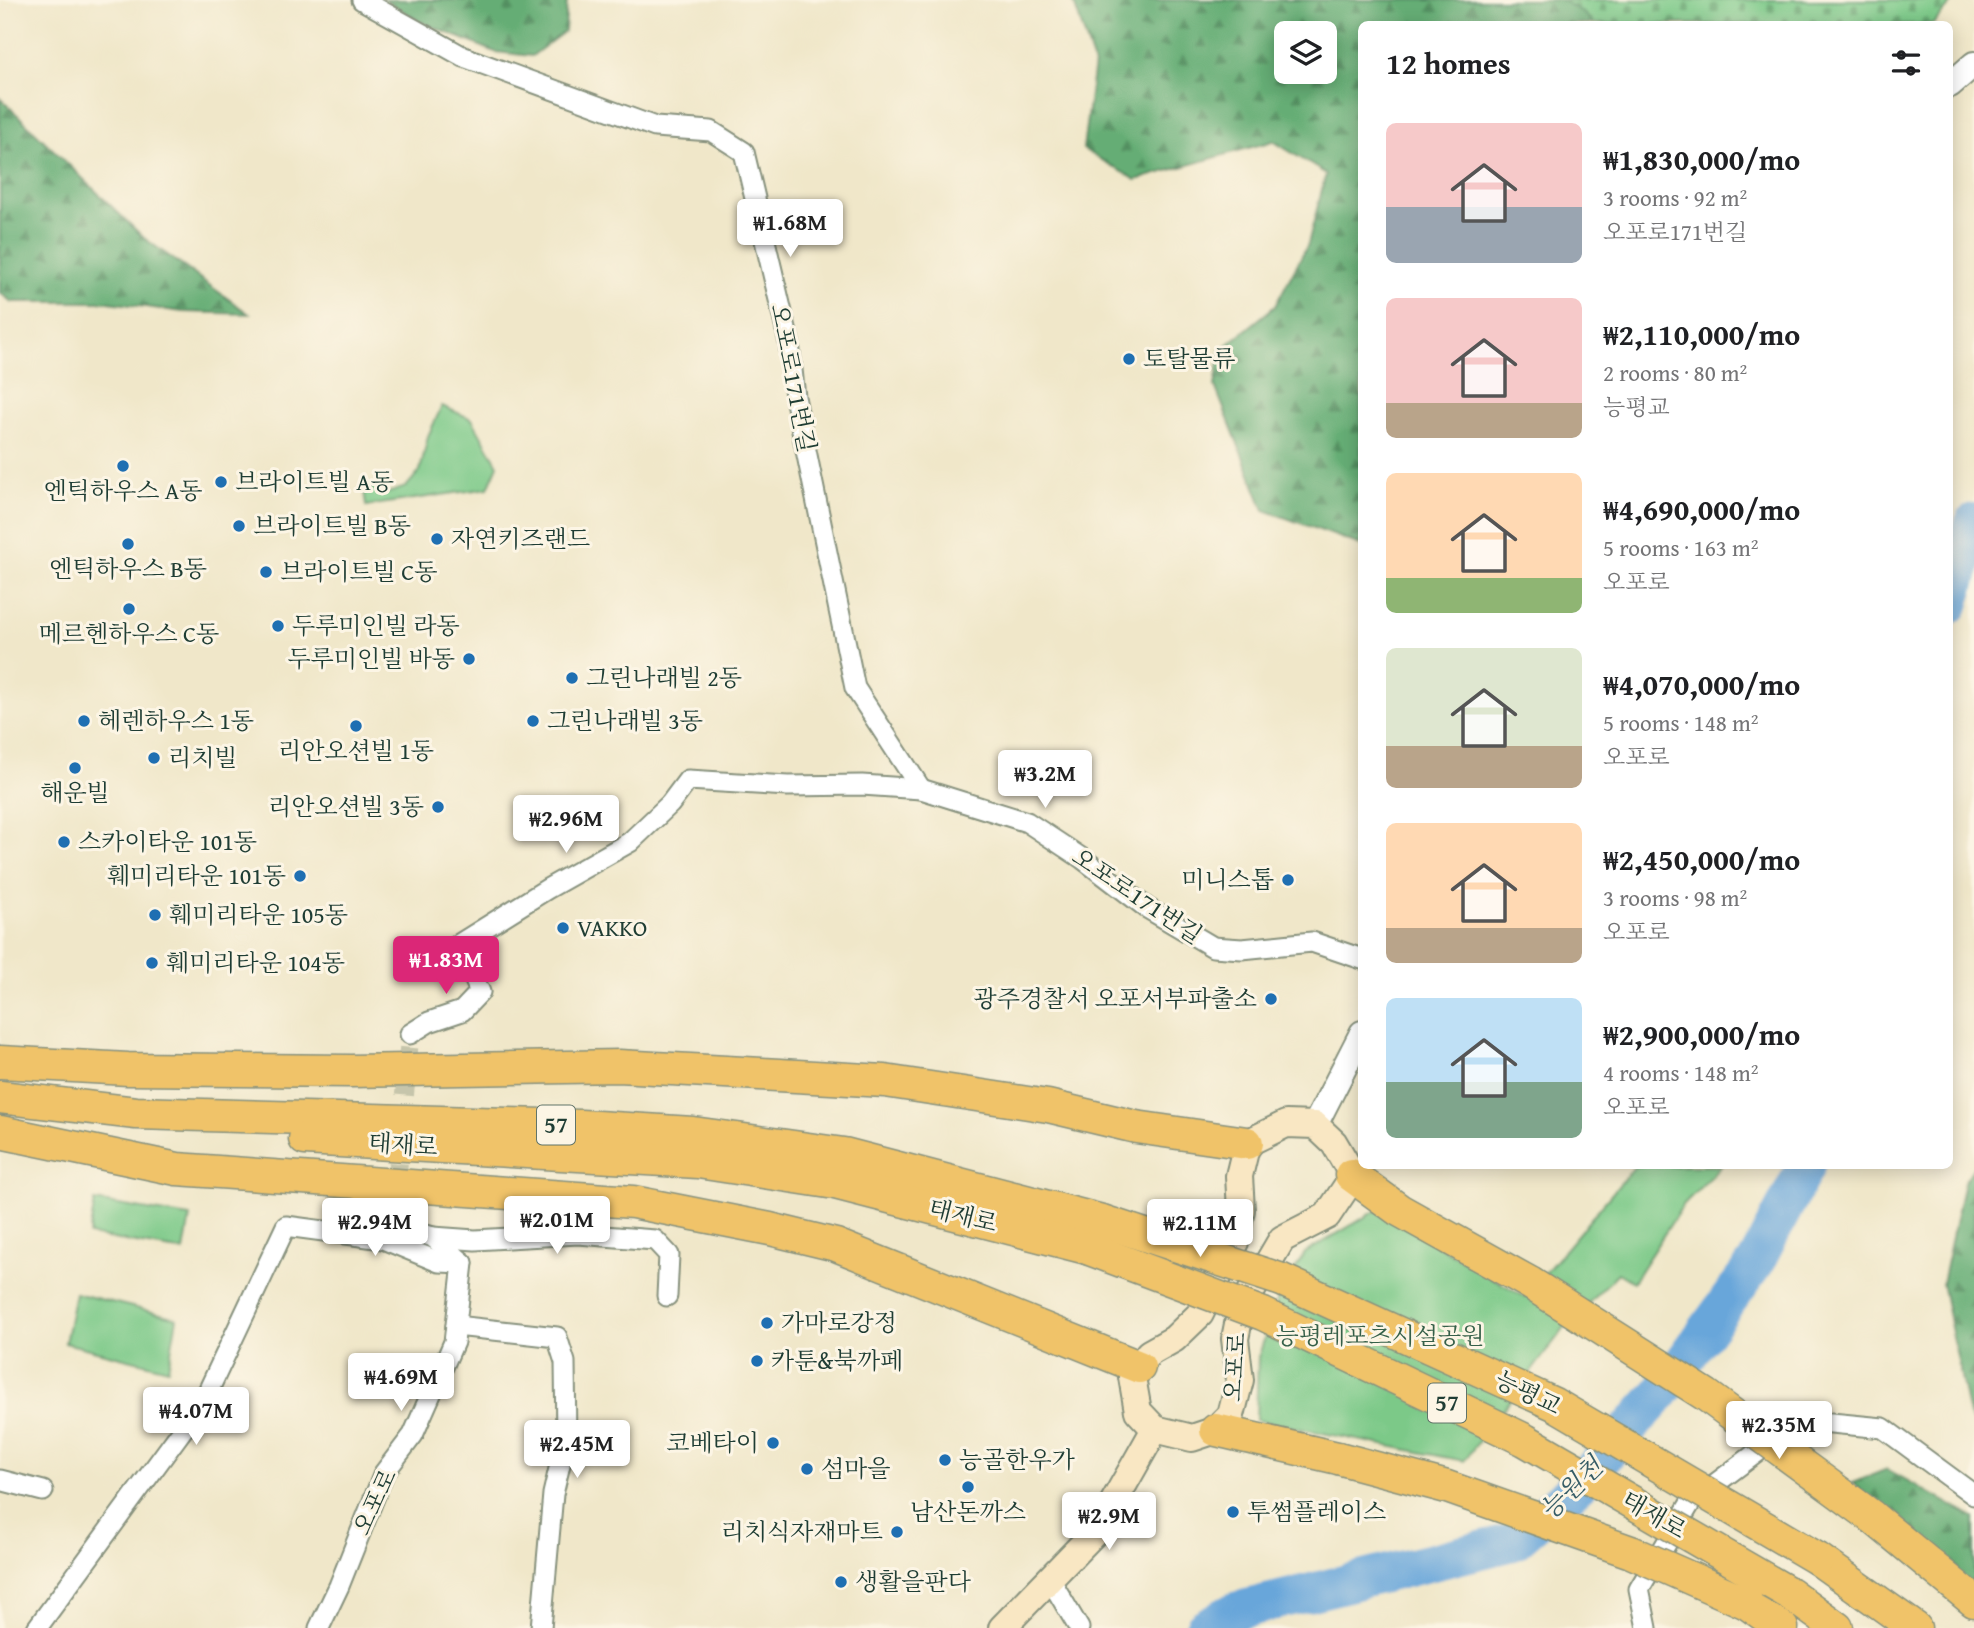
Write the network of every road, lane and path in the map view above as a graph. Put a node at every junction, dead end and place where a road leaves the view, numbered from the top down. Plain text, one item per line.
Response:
1 (362, 0) edge
2 (1974, 64) edge
3 (1953, 82) edge
4 (922, 789) junction
5 (1358, 959) edge
6 (410, 1034) dead end
7 (1358, 1041) edge
8 (0, 1062) edge
9 (0, 1097) edge
10 (0, 1115) edge
11 (1315, 1125) junction
12 (0, 1132) edge
13 (1247, 1143) junction
14 (1351, 1175) junction
15 (394, 1211) dead end
16 (1095, 1234) junction
17 (433, 1237) junction
18 (463, 1263) junction
19 (667, 1296) dead end
20 (456, 1326) junction
21 (1139, 1367) junction
22 (1155, 1429) junction
23 (1216, 1430) junction
24 (0, 1480) edge
25 (43, 1491) dead end
26 (1974, 1495) edge
27 (1050, 1579) junction
28 (1974, 1601) edge
29 (37, 1628) edge
30 (318, 1628) edge
31 (541, 1628) edge
32 (1002, 1628) edge
33 (1079, 1628) edge
34 (1647, 1628) edge
35 (1782, 1628) edge
36 (1837, 1628) edge
37 (1916, 1628) edge

1 - 4 street, 오포로171번길
2 - 3 street
4 - 5 street, 오포로171번길
4 - 6 street, 오포로171번길
7 - 11 street
8 - 13 highway
9 - 16 highway, 태재로 / 57
10 - 16 highway, 태재로 / 57
11 - 13 main road
11 - 14 main road
12 - 21 highway
13 - 21 main road, 오포로
14 - 23 main road, 오포로
14 - 28 highway, bridge
15 - 17 street
16 - 36 highway, 태재로 / 57, bridge
16 - 37 highway, 능평교 / 57, bridge
17 - 18 street
17 - 19 street
18 - 20 street, 오포로
18 - 29 street
20 - 30 street, 오포로
20 - 31 street
21 - 22 main road
22 - 23 main road, 오포로
22 - 27 main road
23 - 35 highway, bridge
24 - 25 street
26 - 34 street
27 - 32 main road
27 - 33 street

